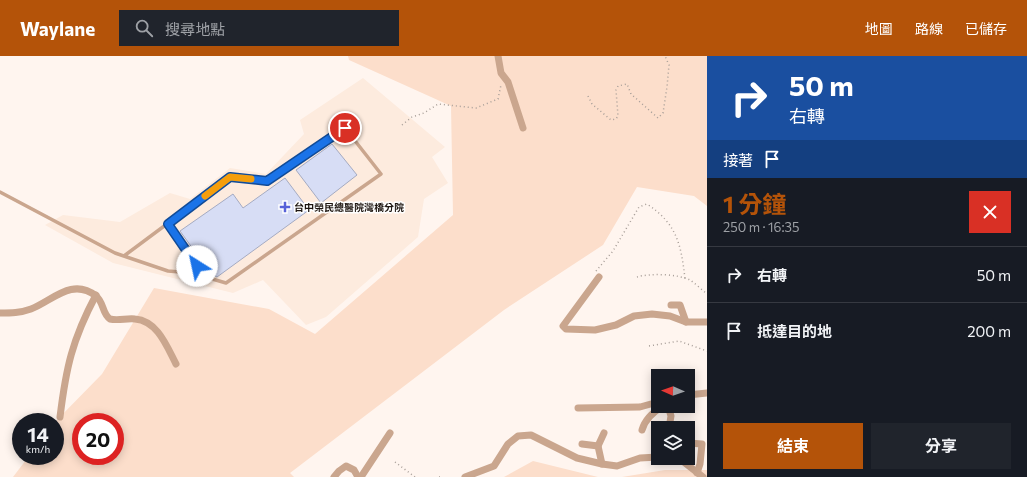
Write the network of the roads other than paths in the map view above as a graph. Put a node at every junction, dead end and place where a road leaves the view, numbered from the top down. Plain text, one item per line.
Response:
1 (498, 56) edge
2 (523, 128) dead end
3 (0, 192) edge
4 (168, 224) junction
5 (124, 256) junction
6 (205, 277) junction
7 (599, 277) road end
8 (96, 295) junction
9 (671, 304) dead end
10 (0, 313) edge
11 (686, 322) junction
12 (707, 322) edge
13 (176, 364) dead end
14 (707, 393) edge
15 (695, 394) edge
16 (651, 404) edge
17 (578, 408) dead end
18 (61, 413) edge
19 (652, 413) edge
20 (642, 430) dead end
21 (390, 432) dead end
22 (604, 433) dead end
23 (582, 444) dead end
24 (695, 444) edge
25 (598, 446) junction
26 (651, 457) edge
27 (602, 464) junction
28 (688, 465) edge
29 (700, 475) edge
30 (334, 477) edge
31 (359, 477) edge
32 (465, 477) edge

1 - 2 street
3 - 5 lane
4 - 5 lane
4 - 6 lane
4 - 6 lane
5 - 6 lane
7 - 11 street
8 - 10 street
8 - 13 street
8 - 18 street
9 - 11 street
11 - 12 street
14 - 15 street
16 - 17 street
19 - 20 street
21 - 31 street
22 - 25 street
23 - 25 street
24 - 29 street
25 - 27 street
26 - 27 street
27 - 32 street
28 - 29 street
30 - 31 street

